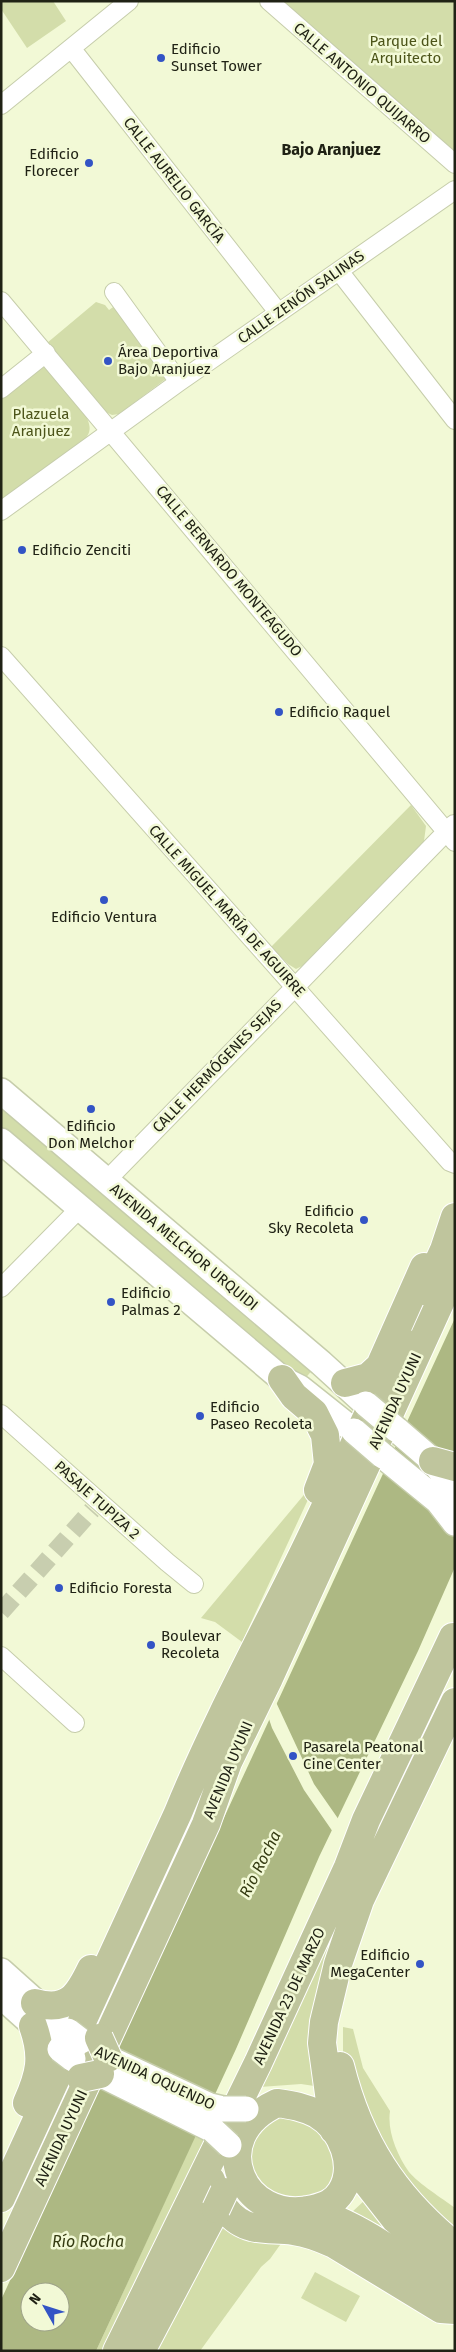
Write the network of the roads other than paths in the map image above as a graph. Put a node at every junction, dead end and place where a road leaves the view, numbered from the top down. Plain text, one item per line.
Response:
1 (129, 1) edge
2 (269, 1) edge
3 (71, 48) junction
4 (1, 104) edge
5 (455, 164) edge
6 (455, 190) edge
7 (339, 271) junction
8 (114, 292) dead end
9 (1, 301) edge
10 (278, 312) junction
11 (46, 353) junction
12 (179, 382) junction
13 (1, 389) edge
14 (455, 420) edge
15 (111, 430) junction
16 (1, 511) edge
17 (1, 656) edge
18 (452, 833) edge
19 (295, 987) junction
20 (1, 1091) edge
21 (1, 1141) edge
22 (455, 1164) edge
23 (106, 1180) junction
24 (455, 1204) edge
25 (80, 1208) junction
26 (455, 1217) edge
27 (455, 1270) edge
28 (1, 1288) edge
29 (293, 1380) junction
30 (345, 1384) junction
31 (1, 1414) edge
32 (444, 1464) edge
33 (455, 1490) edge
34 (455, 1523) edge
35 (194, 1584) dead end
36 (270, 1618) junction
37 (454, 1650) edge
38 (1, 1656) edge
39 (455, 1702) edge
40 (75, 1723) dead end
41 (203, 1753) junction
42 (228, 1762) junction
43 (1, 1971) edge
44 (332, 1995) junction
45 (1, 1996) edge
46 (34, 2014) junction
47 (89, 2057) junction
48 (277, 2103) junction
49 (223, 2126) junction
50 (334, 2130) junction
51 (349, 2160) junction
52 (1, 2164) edge
53 (207, 2169) junction
54 (1, 2198) edge
55 (307, 2210) junction
56 (1, 2241) edge
57 (455, 2246) edge
58 (1, 2268) edge
59 (455, 2269) edge
60 (455, 2297) edge
61 (455, 2310) edge
62 (117, 2351) edge
63 (141, 2351) edge

1 - 3 street
2 - 5 street, CALLE ANTONIO QUIJARRO
3 - 4 street
3 - 10 street, CALLE AURELIO GARCÍA
6 - 7 street, CALLE ZENÓN SALINAS
7 - 10 street, CALLE ZENÓN SALINAS
7 - 14 street
8 - 12 street
9 - 11 street, CALLE BERNARDO MONTEAGUDO
10 - 12 street, CALLE ZENÓN SALINAS
11 - 13 street
11 - 15 street, CALLE BERNARDO MONTEAGUDO
12 - 15 street, CALLE ZENÓN SALINAS
15 - 16 street, CALLE ZENÓN SALINAS
15 - 18 street, CALLE BERNARDO MONTEAGUDO
17 - 19 street, CALLE MIGUEL MARÍA DE AGUIRRE
18 - 19 street, CALLE HERMÓGENES SEJAS
19 - 22 street, CALLE MIGUEL MARÍA DE AGUIRRE
19 - 23 street, CALLE HERMÓGENES SEJAS
20 - 23 main road, AVENIDA MELCHOR URQUIDI
21 - 25 main road
23 - 30 main road, AVENIDA MELCHOR URQUIDI
24 - 30 main road
25 - 28 street
25 - 29 main road
26 - 36 main road, AVENIDA UYUNI
27 - 42 main road, AVENIDA UYUNI
29 - 34 main road, bridge
29 - 36 main road
30 - 32 main road, AVENIDA MELCHOR URQUIDI, bridge
31 - 35 street, PASAJE TUPIZA 2
32 - 33 main road, AVENIDA MELCHOR URQUIDI
36 - 41 main road, AVENIDA UYUNI
37 - 53 main road, AVENIDA 23 DE MARZO
38 - 40 street
39 - 44 main road, AVENIDA 23 DE MARZO
41 - 46 main road
41 - 54 main road, AVENIDA UYUNI
42 - 47 main road, bridge
42 - 58 main road, AVENIDA UYUNI
43 - 46 main road, AVENIDA OQUENDO
44 - 50 main road, AVENIDA 23 DE MARZO
44 - 57 main road
45 - 46 main road, AVENIDA OQUENDO
46 - 47 main road, AVENIDA OQUENDO
46 - 52 main road
47 - 49 main road, AVENIDA OQUENDO
47 - 56 main road, bridge
48 - 49 main road
48 - 49 main road
48 - 50 main road
49 - 55 main road
49 - 63 main road
50 - 51 main road
51 - 55 main road
51 - 59 main road
53 - 61 main road
53 - 62 main road, AVENIDA 23 DE MARZO
55 - 60 main road

